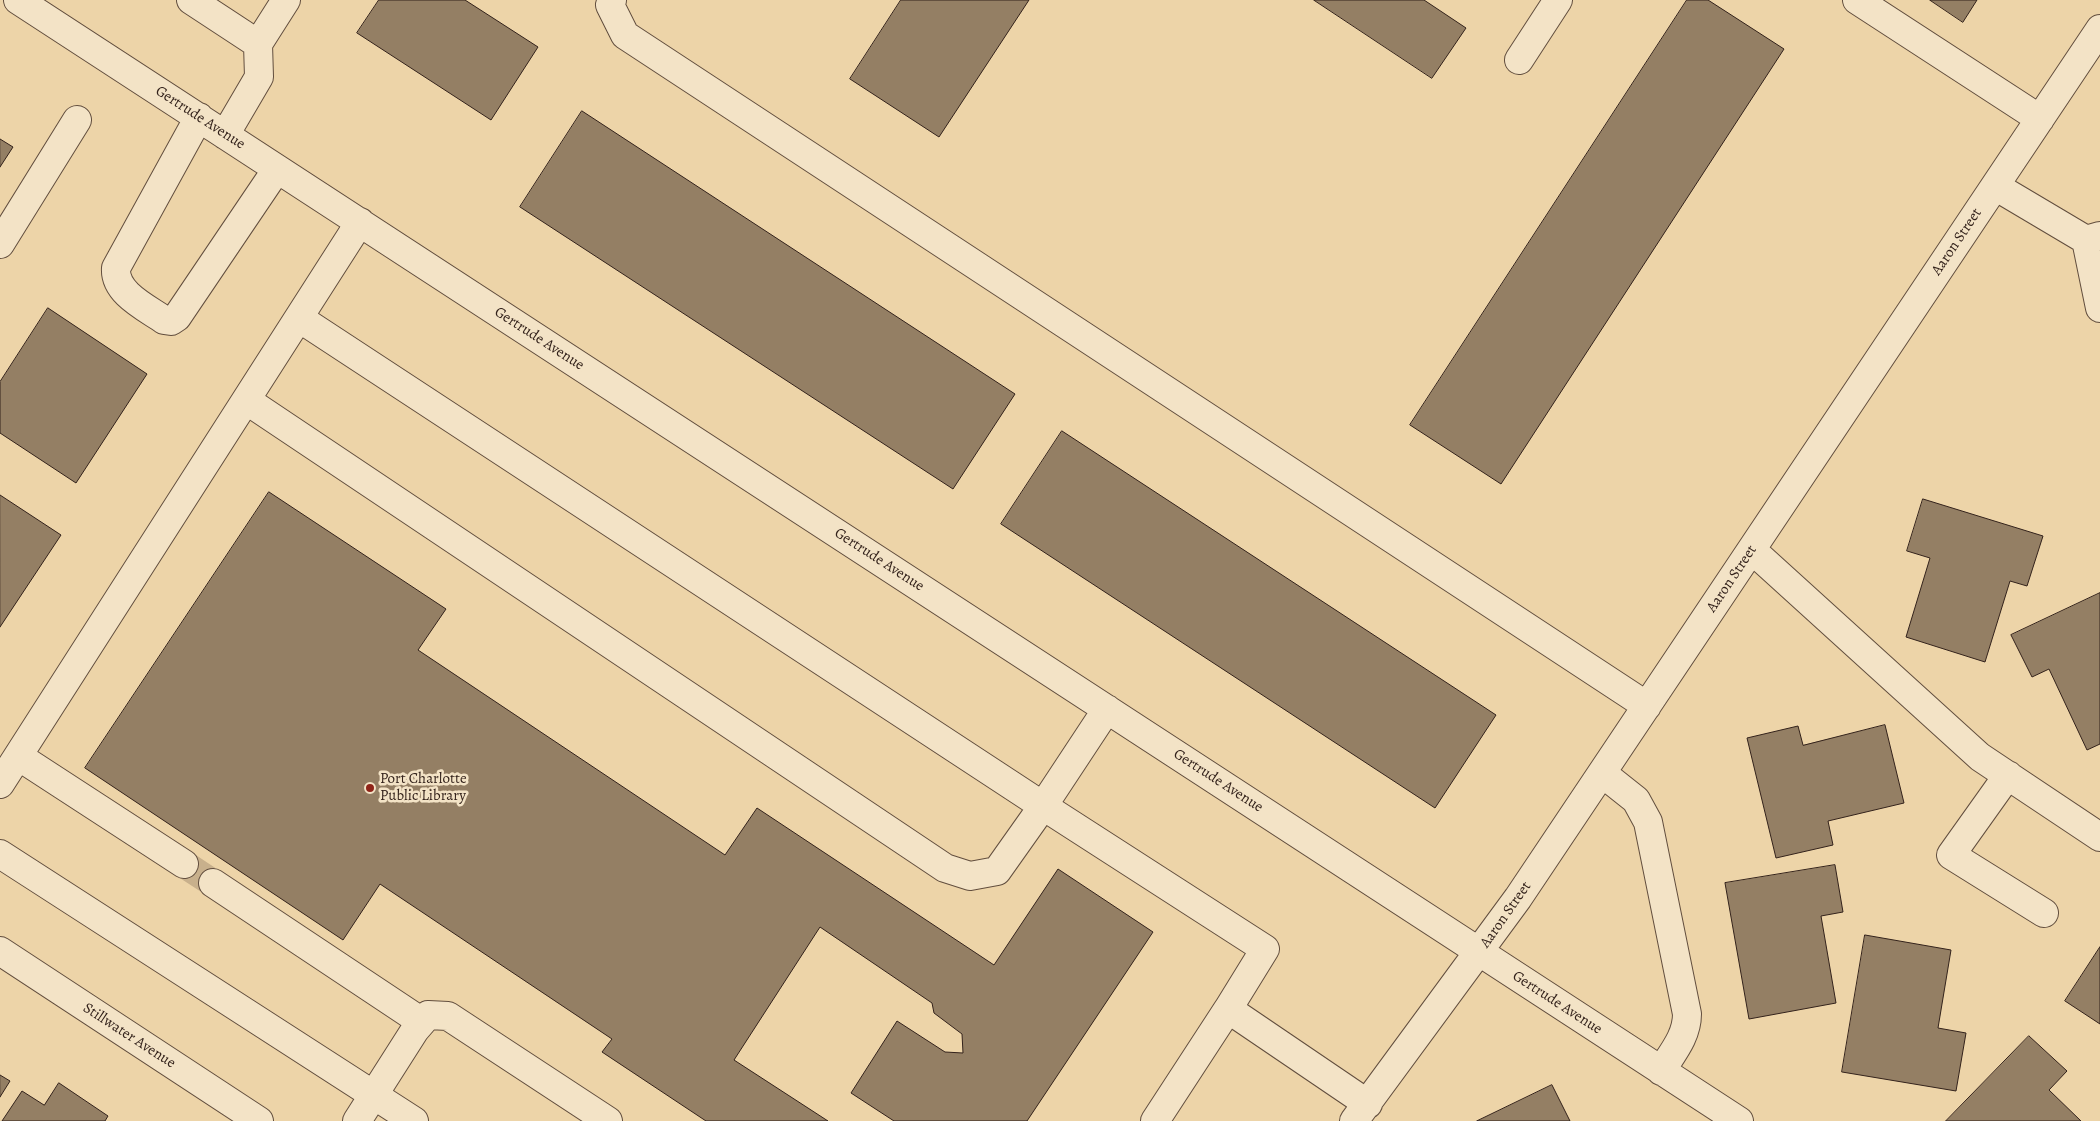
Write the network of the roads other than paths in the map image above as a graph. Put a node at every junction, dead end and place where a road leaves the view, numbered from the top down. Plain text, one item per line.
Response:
1 (18, 0) edge
2 (190, 0) edge
3 (286, 0) edge
4 (612, 0) edge
5 (1558, 0) edge
6 (1857, 0) edge
7 (52, 9) edge
8 (2100, 29) edge
9 (258, 44) junction
10 (1519, 60) dead end
11 (199, 117) junction
12 (2040, 119) junction
13 (77, 120) dead end
14 (225, 135) junction
15 (277, 169) junction
16 (1995, 186) junction
17 (360, 222) junction
18 (2093, 238) edge
19 (0, 244) edge
20 (2100, 308) edge
21 (299, 318) junction
22 (246, 400) junction
23 (1752, 550) junction
24 (1647, 706) junction
25 (1107, 709) junction
26 (18, 756) junction
27 (1602, 774) junction
28 (2008, 775) junction
29 (0, 784) edge
30 (1043, 806) junction
31 (2100, 837) edge
32 (0, 854) edge
33 (184, 864) tunnel mouth
34 (213, 883) tunnel mouth
35 (2044, 913) dead end
36 (0, 951) edge
37 (1480, 952) junction
38 (1228, 1009) junction
39 (422, 1022) junction
40 (1661, 1071) junction
41 (374, 1095) junction
42 (1361, 1112) edge
43 (259, 1121) edge
44 (357, 1121) edge
45 (414, 1121) edge
46 (608, 1121) edge
47 (1154, 1121) edge
48 (1739, 1121) edge

1 - 7 street, Gertrude Avenue
2 - 9 street
3 - 9 street
4 - 24 street
5 - 10 street
6 - 12 street
7 - 11 street, Gertrude Avenue
8 - 12 street, Aaron Street
9 - 14 street
11 - 14 street, Gertrude Avenue
11 - 15 street
12 - 16 street, Aaron Street
13 - 19 street
14 - 15 street, Gertrude Avenue
15 - 17 street, Gertrude Avenue
16 - 18 street
16 - 23 street, Aaron Street
17 - 21 street
17 - 25 street, Gertrude Avenue
18 - 20 street
21 - 22 street
21 - 30 street
22 - 26 street
22 - 30 street
23 - 24 street, Aaron Street
23 - 28 street
24 - 27 street, Aaron Street
25 - 30 street
25 - 37 street, Gertrude Avenue
26 - 29 street
26 - 33 street
27 - 37 street, Aaron Street
27 - 40 street
28 - 31 street
28 - 35 street
30 - 38 street
32 - 41 street
34 - 39 street
36 - 43 street, Stillwater Avenue
37 - 40 street, Gertrude Avenue
37 - 42 street, Aaron Street
38 - 42 street
38 - 47 street
39 - 41 street
39 - 46 street
40 - 48 street, Gertrude Avenue
41 - 44 street
41 - 45 street

